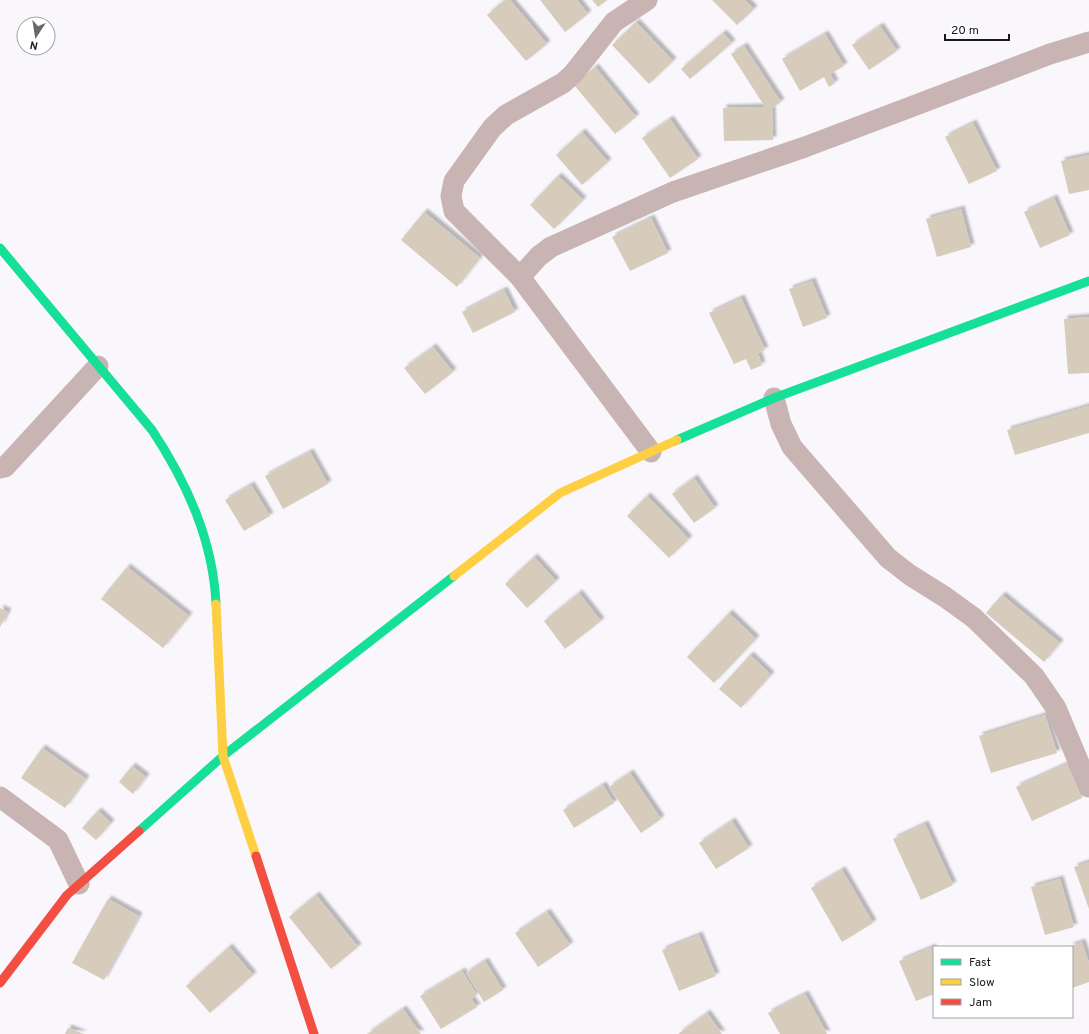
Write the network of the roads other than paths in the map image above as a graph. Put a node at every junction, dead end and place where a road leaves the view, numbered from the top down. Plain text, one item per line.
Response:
1 (647, 0) edge
2 (1089, 42) edge
3 (0, 248) edge
4 (520, 277) junction
5 (1089, 281) edge
6 (98, 366) junction
7 (774, 398) junction
8 (651, 452) junction
9 (0, 468) edge
10 (223, 756) junction
11 (1089, 786) edge
12 (0, 797) edge
13 (79, 884) junction
14 (0, 983) edge
15 (314, 1034) edge

1 - 4 street
2 - 4 street
3 - 6 street
4 - 8 street
5 - 7 street
6 - 9 street
6 - 10 street
7 - 8 street
7 - 11 street
8 - 10 street
10 - 13 street
10 - 15 street
12 - 13 street
13 - 14 street

